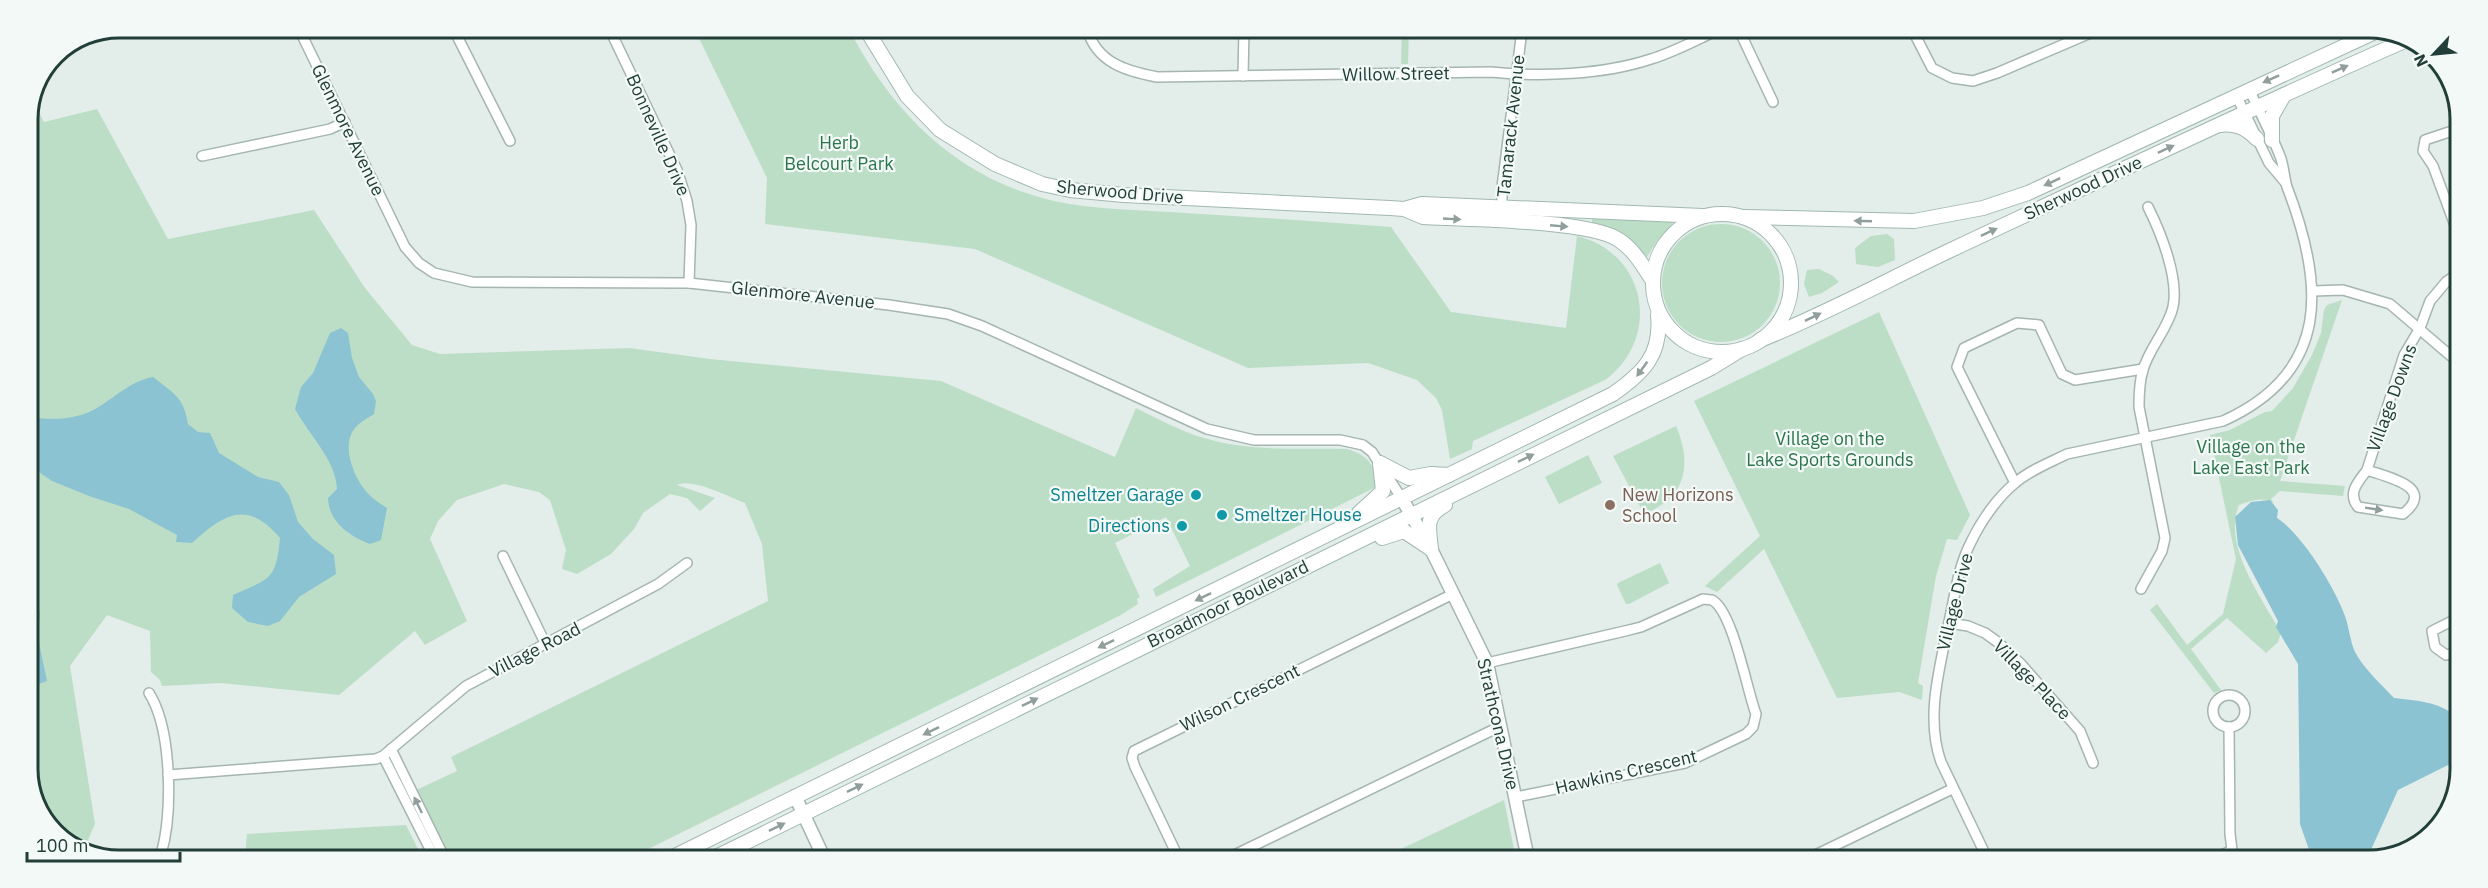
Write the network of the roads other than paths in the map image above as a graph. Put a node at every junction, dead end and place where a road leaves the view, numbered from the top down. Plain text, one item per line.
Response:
1 (303, 38) edge
2 (458, 38) edge
3 (614, 38) edge
4 (872, 38) edge
5 (1093, 38) edge
6 (1244, 38) edge
7 (1521, 38) edge
8 (1700, 38) edge
9 (1743, 38) edge
10 (1917, 38) edge
11 (2078, 38) edge
12 (2362, 38) edge
13 (2399, 43) edge
14 (1518, 75) junction
15 (1243, 76) junction
16 (2243, 92) junction
17 (2287, 92) junction
18 (1773, 102) dead end
19 (2251, 109) junction
20 (345, 123) junction
21 (2215, 126) junction
22 (2450, 132) edge
23 (2257, 139) junction
24 (2272, 140) junction
25 (510, 141) dead end
26 (201, 156) dead end
27 (2286, 183) junction
28 (1502, 206) junction
29 (2148, 207) dead end
30 (1404, 209) junction
31 (2450, 212) edge
32 (1703, 216) junction
33 (1743, 217) junction
34 (1501, 221) junction
35 (1651, 278) junction
36 (2450, 279) edge
37 (689, 283) junction
38 (2313, 291) junction
39 (1658, 315) junction
40 (2420, 328) junction
41 (1760, 340) junction
42 (1742, 349) junction
43 (2450, 355) edge
44 (2143, 369) junction
45 (2146, 438) junction
46 (1380, 463) junction
47 (2367, 470) junction
48 (1451, 475) junction
49 (2015, 483) junction
50 (1474, 484) junction
51 (1402, 499) junction
52 (1411, 515) junction
53 (1336, 531) junction
54 (1431, 549) junction
55 (503, 556) dead end
56 (687, 563) dead end
57 (1310, 564) junction
58 (2141, 589) dead end
59 (1453, 594) junction
60 (2450, 622) edge
61 (1949, 623) junction
62 (546, 645) junction
63 (2450, 654) edge
64 (1487, 663) junction
65 (149, 693) dead end
66 (1501, 726) junction
67 (2229, 727) dead end
68 (391, 749) junction
69 (383, 756) junction
70 (2093, 763) dead end
71 (168, 775) junction
72 (1952, 789) junction
73 (795, 796) junction
74 (1516, 797) junction
75 (803, 814) junction
76 (162, 850) edge
77 (430, 850) edge
78 (441, 850) edge
79 (687, 850) edge
80 (730, 850) edge
81 (820, 850) edge
82 (1175, 850) edge
83 (1245, 850) edge
84 (1526, 850) edge
85 (1826, 850) edge
86 (1983, 850) edge
87 (2232, 850) edge

1 - 20 street, Glenmore Avenue
2 - 25 street
3 - 37 street, Bonneville Drive
4 - 30 main road, Sherwood Drive
5 - 15 street, Willow Street
6 - 15 street
7 - 14 street, Tamarack Avenue
8 - 14 street, Willow Street
9 - 18 street
10 - 11 street
12 -> 16 main road, Sherwood Drive
17 -> 13 main road, Sherwood Drive
14 - 15 street, Willow Street
14 - 28 street, Tamarack Avenue
16 - 19 street, Village Drive
16 -> 33 main road, Sherwood Drive
17 - 19 main road, Sherwood Drive
17 - 24 main road
19 - 21 main road, Sherwood Drive
19 - 23 street, Village Drive
19 - 24 street, Village Drive
20 - 26 street
20 - 37 street, Glenmore Avenue
21 - 23 main road
41 -> 21 main road, Sherwood Drive
22 - 31 street
23 - 27 street, Village Drive
24 - 27 street, Village Drive
27 - 38 street, Village Drive
28 - 30 main road, Sherwood Drive
28 - 32 main road, Sherwood Drive
28 - 34 street, Tamarack Avenue
29 - 44 street
30 -> 34 main road, Sherwood Drive
32 - 33 main road
32 - 35 main road
33 - 41 main road
34 -> 35 main road, Sherwood Drive
35 - 39 main road
36 - 40 street, Village Downs
37 - 46 street, Glenmore Avenue
38 - 40 street
38 - 45 street, Village Drive
39 - 42 main road
39 -> 48 main road, Broadmoor Boulevard
40 - 43 street
40 - 47 street, Village Downs
41 - 42 main road
50 -> 42 main road, Broadmoor Boulevard
44 - 45 street
44 - 49 street
45 - 49 street, Village Drive
45 - 58 street
46 - 48 main road
46 - 51 street, Glenmore Avenue
46 - 53 main road
47 -> 47 street, Village Downs
48 - 51 main road, Broadmoor Boulevard
49 - 61 street, Village Drive
50 - 52 main road, Broadmoor Boulevard
50 - 54 main road
51 - 52 street, Strathcona Drive
51 - 53 main road, Broadmoor Boulevard
52 - 54 street, Strathcona Drive
52 - 57 main road, Broadmoor Boulevard
53 -> 73 main road, Broadmoor Boulevard
54 - 57 main road
54 - 59 street, Strathcona Drive
55 - 62 street
56 - 62 street, Village Road
75 -> 57 main road, Broadmoor Boulevard
59 - 64 street, Strathcona Drive
59 - 82 street, Wilson Crescent
60 - 63 street
61 - 70 street, Village Place
61 - 72 street, Village Drive
62 - 68 street, Village Road
64 - 66 street, Strathcona Drive
64 - 74 street, Hawkins Crescent
65 - 71 street
66 - 74 street, Strathcona Drive
66 - 83 street
67 - 87 street
68 - 69 street, Village Road
78 -> 68 street
69 - 71 street
69 - 77 street
71 - 76 street
72 - 85 street
72 - 86 street, Village Drive
73 - 75 street
73 - 79 main road, Broadmoor Boulevard
74 - 84 street, Strathcona Drive
80 -> 75 main road, Broadmoor Boulevard
75 - 81 street

